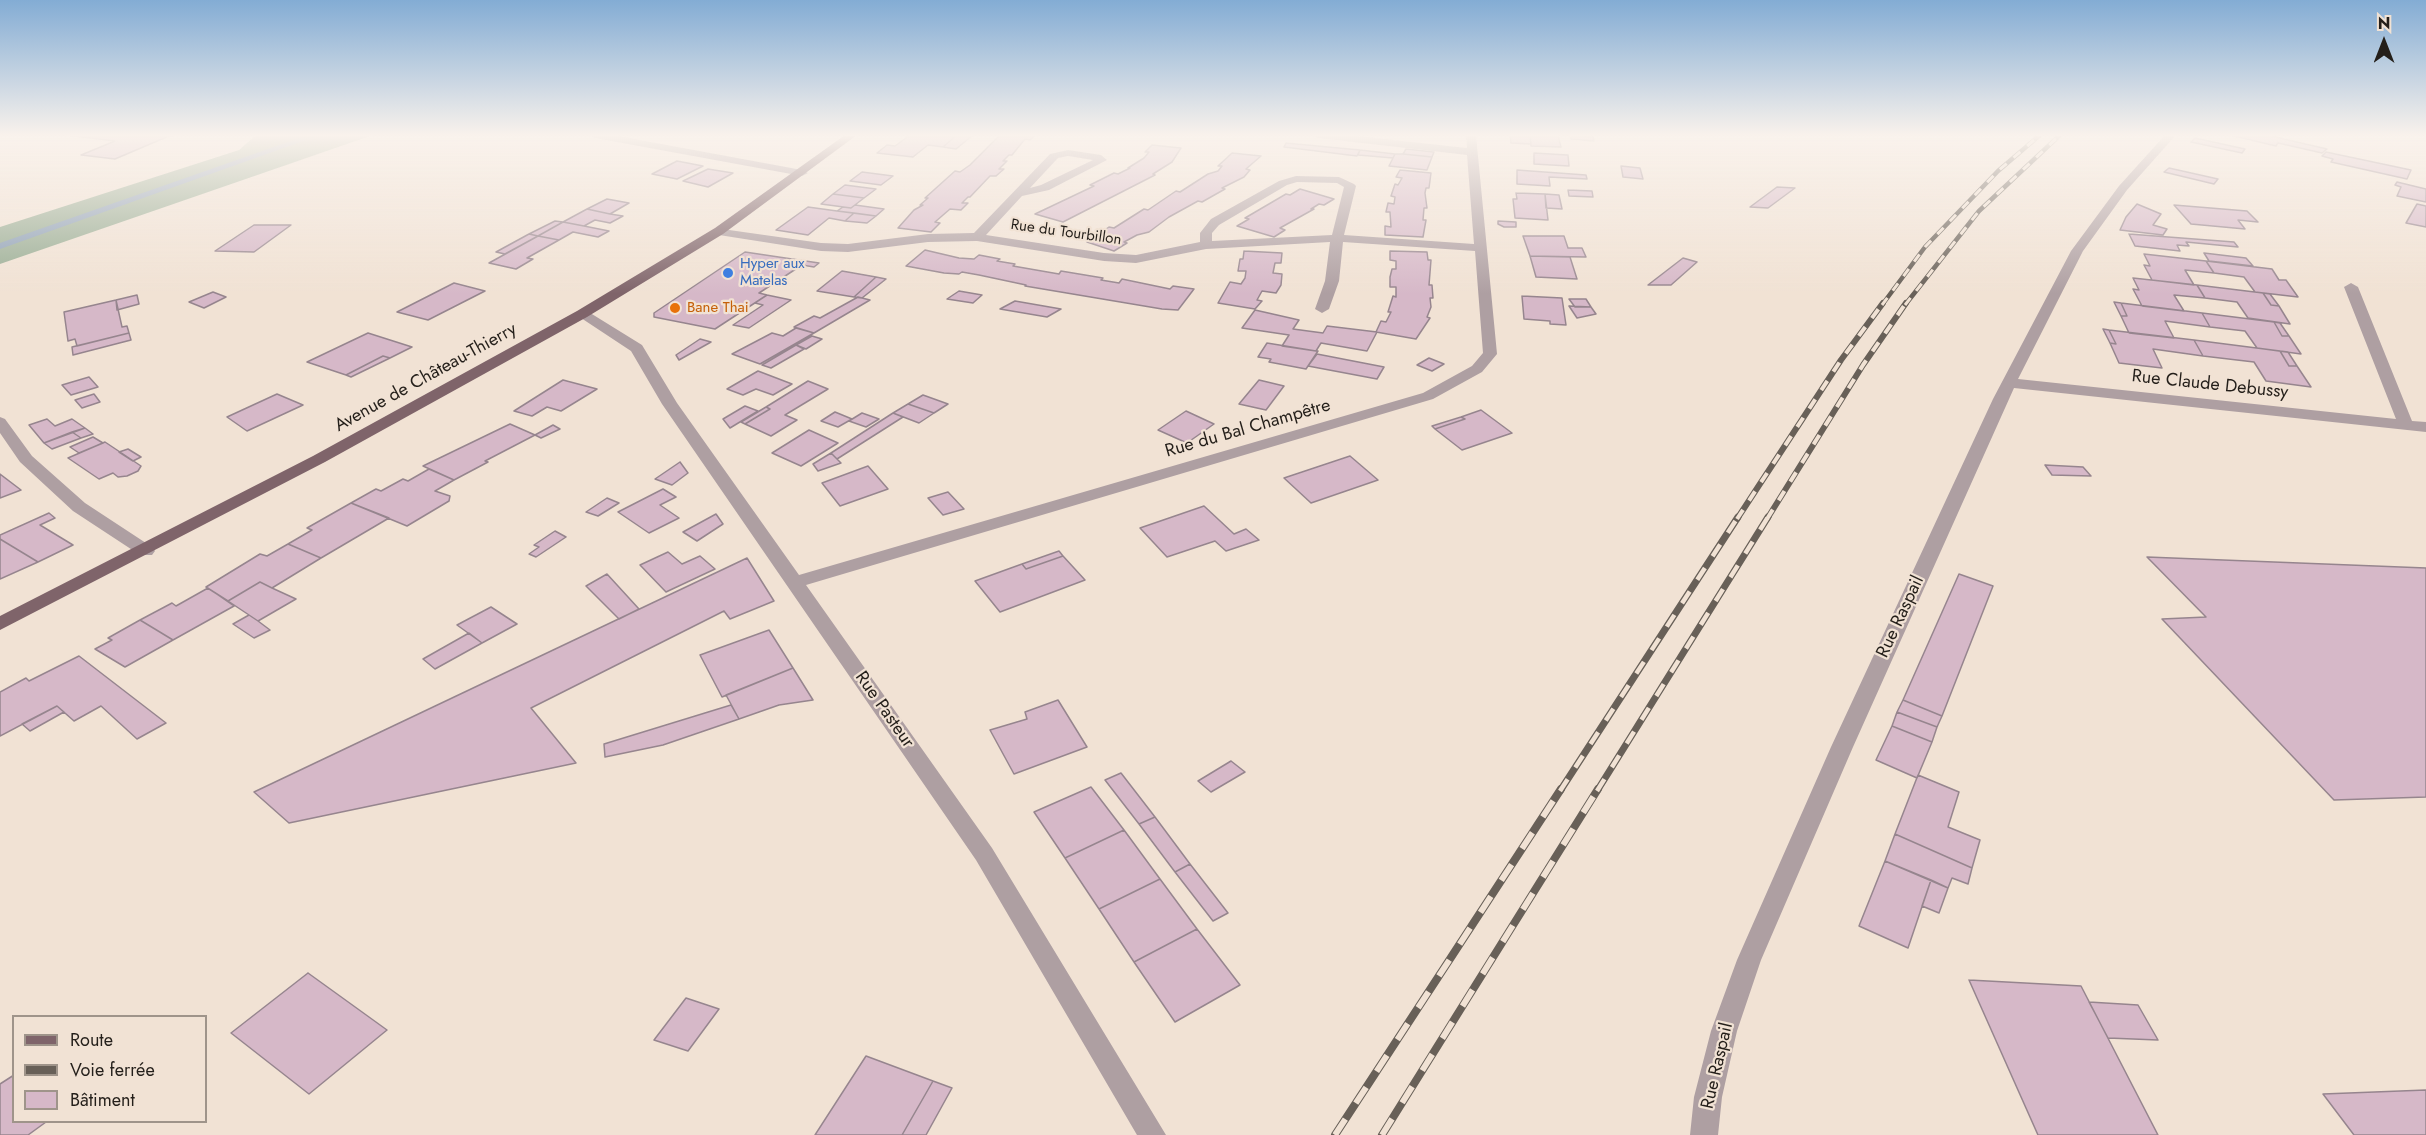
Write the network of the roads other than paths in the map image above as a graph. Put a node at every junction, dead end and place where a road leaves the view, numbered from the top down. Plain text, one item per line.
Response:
1 (780, 188) edge
2 (1025, 188) edge
3 (1045, 188) edge
4 (1274, 188) edge
5 (1350, 188) edge
6 (1475, 188) edge
7 (2123, 188) edge
8 (1021, 193) junction
9 (719, 231) junction
10 (977, 237) junction
11 (1337, 238) junction
12 (1206, 245) junction
13 (1481, 248) junction
14 (2351, 287) dead end
15 (1322, 309) dead end
16 (582, 314) junction
17 (2010, 383) junction
18 (0, 422) edge
19 (2406, 425) junction
20 (2426, 427) edge
21 (146, 551) junction
22 (795, 582) junction
23 (0, 624) edge
24 (1152, 1135) edge
25 (1704, 1135) edge

1 - 9 main road, Avenue de Château-Thierry
2 - 8 street
3 - 8 street
4 - 12 street
5 - 11 street
6 - 13 street, Rue du Bal Champêtre
7 - 17 street, Rue Raspail
8 - 10 street
9 - 10 street, Rue du Tourbillon
9 - 16 main road, Avenue de Château-Thierry
10 - 12 street, Rue du Tourbillon
11 - 12 street, Rue du Tourbillon
11 - 13 street, Rue du Tourbillon
11 - 15 street
13 - 22 street, Rue du Bal Champêtre
14 - 19 street
16 - 21 main road, Avenue de Château-Thierry
16 - 22 street, Rue Pasteur
17 - 19 street, Rue Claude Debussy
17 - 25 street, Rue Raspail
18 - 21 street
19 - 20 street, Rue Claude Debussy
21 - 23 main road, Avenue de Château-Thierry
22 - 24 street, Rue Pasteur

